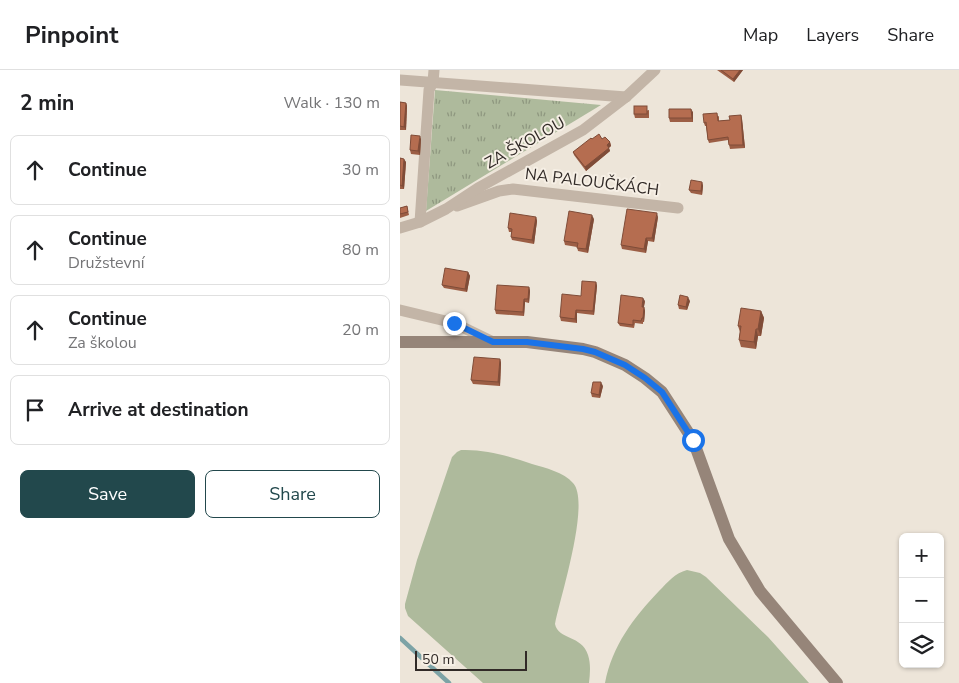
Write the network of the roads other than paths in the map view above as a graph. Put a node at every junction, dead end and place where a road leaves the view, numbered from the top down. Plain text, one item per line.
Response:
1 (654, 70) edge
2 (434, 76) edge
3 (400, 80) edge
4 (626, 97) junction
5 (678, 208) dead end
6 (446, 209) junction
7 (420, 222) junction
8 (400, 228) edge
9 (400, 310) edge
10 (400, 342) edge
11 (493, 342) junction
12 (837, 683) edge

1 - 4 street, ZA ŠKOLOU
2 - 3 street
2 - 4 street
2 - 7 street
4 - 6 street, ZA ŠKOLOU
5 - 6 street, NA PALOUČKÁCH
6 - 7 street, ZA ŠKOLOU
7 - 8 street, ZA ŠKOLOU
9 - 11 street
10 - 11 main road
11 - 12 main road

